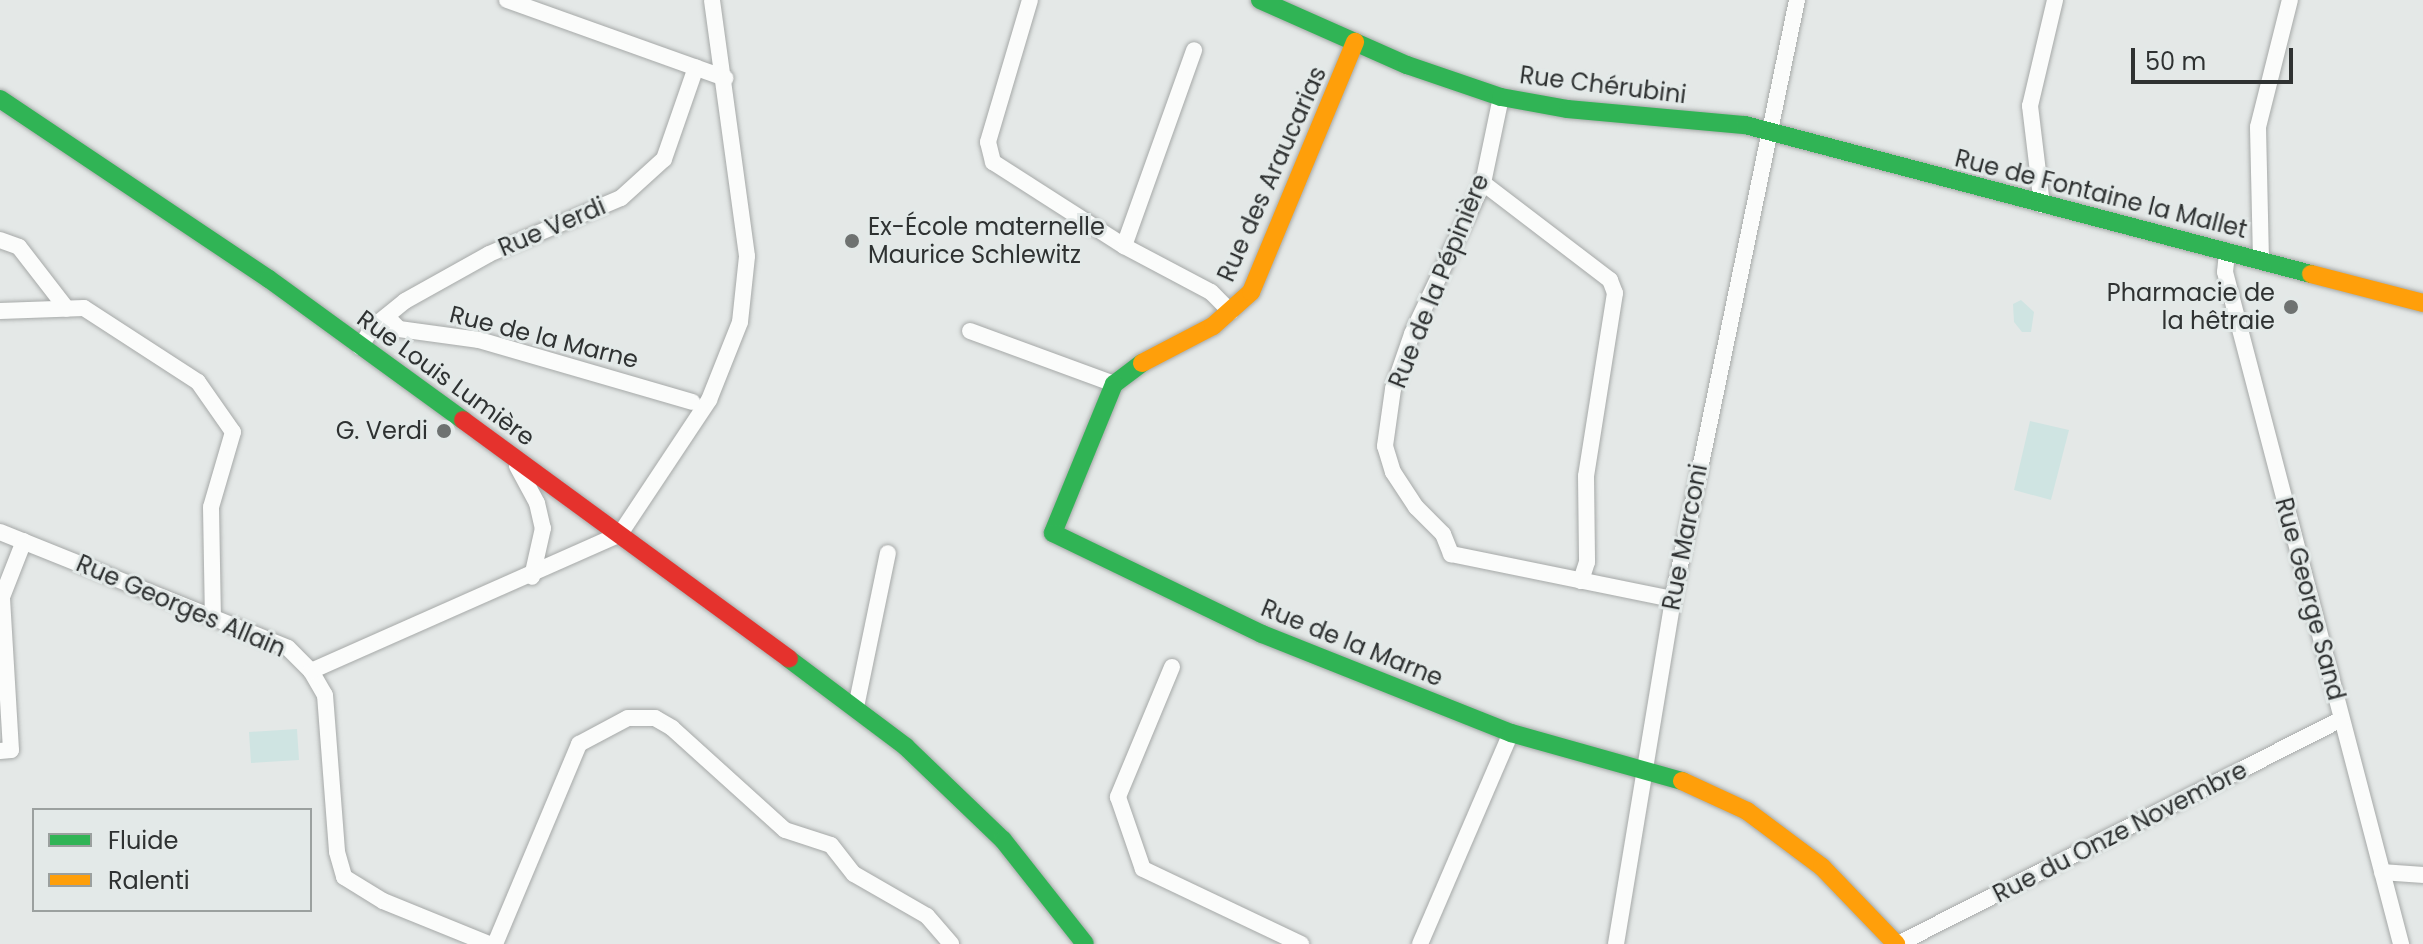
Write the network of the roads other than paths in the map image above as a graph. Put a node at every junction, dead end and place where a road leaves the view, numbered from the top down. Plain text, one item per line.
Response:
1 (507, 0) edge
2 (712, 0) edge
3 (1030, 0) edge
4 (1260, 0) edge
5 (1797, 0) edge
6 (2055, 0) edge
7 (2290, 0) edge
8 (1355, 42) junction
9 (1194, 50) dead end
10 (696, 67) junction
11 (725, 78) junction
12 (1501, 97) junction
13 (0, 99) edge
14 (1767, 132) junction
15 (1483, 183) junction
16 (2042, 205) junction
17 (0, 240) edge
18 (1124, 246) junction
19 (2227, 253) junction
20 (2261, 260) junction
21 (2423, 303) edge
22 (67, 309) junction
23 (0, 311) edge
24 (1231, 312) junction
25 (387, 317) junction
26 (970, 331) dead end
27 (360, 347) junction
28 (1114, 384) junction
29 (692, 402) dead end
30 (501, 445) junction
31 (0, 532) edge
32 (620, 534) junction
33 (24, 541) junction
34 (888, 553) dead end
35 (532, 577) junction
36 (1581, 581) junction
37 (1673, 599) junction
38 (213, 617) junction
39 (1172, 667) dead end
40 (311, 671) junction
41 (856, 707) junction
42 (2341, 719) junction
43 (1511, 733) junction
44 (0, 751) edge
45 (1644, 774) junction
46 (2382, 872) junction
47 (2423, 875) edge
48 (489, 944) edge
49 (495, 944) edge
50 (951, 944) edge
51 (1085, 944) edge
52 (1301, 944) edge
53 (1420, 944) edge
54 (1616, 944) edge
55 (1897, 944) edge
56 (2401, 944) edge

1 - 10 street
2 - 11 street
3 - 18 street
4 - 8 street, Rue Chérubini
5 - 14 street, Rue Marconi
6 - 16 street
7 - 20 street
8 - 12 street, Rue Chérubini
8 - 24 street, Rue des Araucarias
9 - 18 street
10 - 11 street
10 - 25 street, Rue Verdi
11 - 32 street
12 - 14 street, Rue Chérubini
12 - 15 street, Rue de la Pépinière
13 - 27 street, Rue Louis Lumière
14 - 16 street, Rue de Fontaine la Mallet
14 - 37 street, Rue Marconi
15 - 36 street
15 - 36 street, Rue de la Pépinière
16 - 19 street, Rue de Fontaine la Mallet
17 - 22 street
18 - 24 street
19 - 20 street, Rue de Fontaine la Mallet
19 - 42 street, Rue George Sand
20 - 21 street, Rue de Fontaine la Mallet
22 - 23 street
22 - 38 street
24 - 28 street, Rue des Araucarias
25 - 27 street, Rue Verdi
25 - 29 street, Rue de la Marne
26 - 28 street
27 - 30 street, Rue Louis Lumière
28 - 43 street, Rue de la Marne
30 - 32 street, Rue Louis Lumière
30 - 35 street
31 - 33 street, Rue Georges Allain
32 - 35 street, Rue Georges Allain
32 - 41 street, Rue Louis Lumière
33 - 38 street, Rue Georges Allain
33 - 44 street
34 - 41 street
35 - 40 street, Rue Georges Allain
36 - 37 street, Rue de la Pépinière
37 - 45 street, Rue Marconi
38 - 40 street, Rue Georges Allain
39 - 52 street
40 - 48 street
41 - 51 street, Rue Louis Lumière
42 - 46 street, Rue George Sand
42 - 55 street, Rue du Onze Novembre
43 - 45 street, Rue de la Marne
43 - 53 street
45 - 54 street, Rue Marconi
45 - 55 street, Rue de la Marne
46 - 47 street
46 - 56 street, Rue George Sand
49 - 50 street

